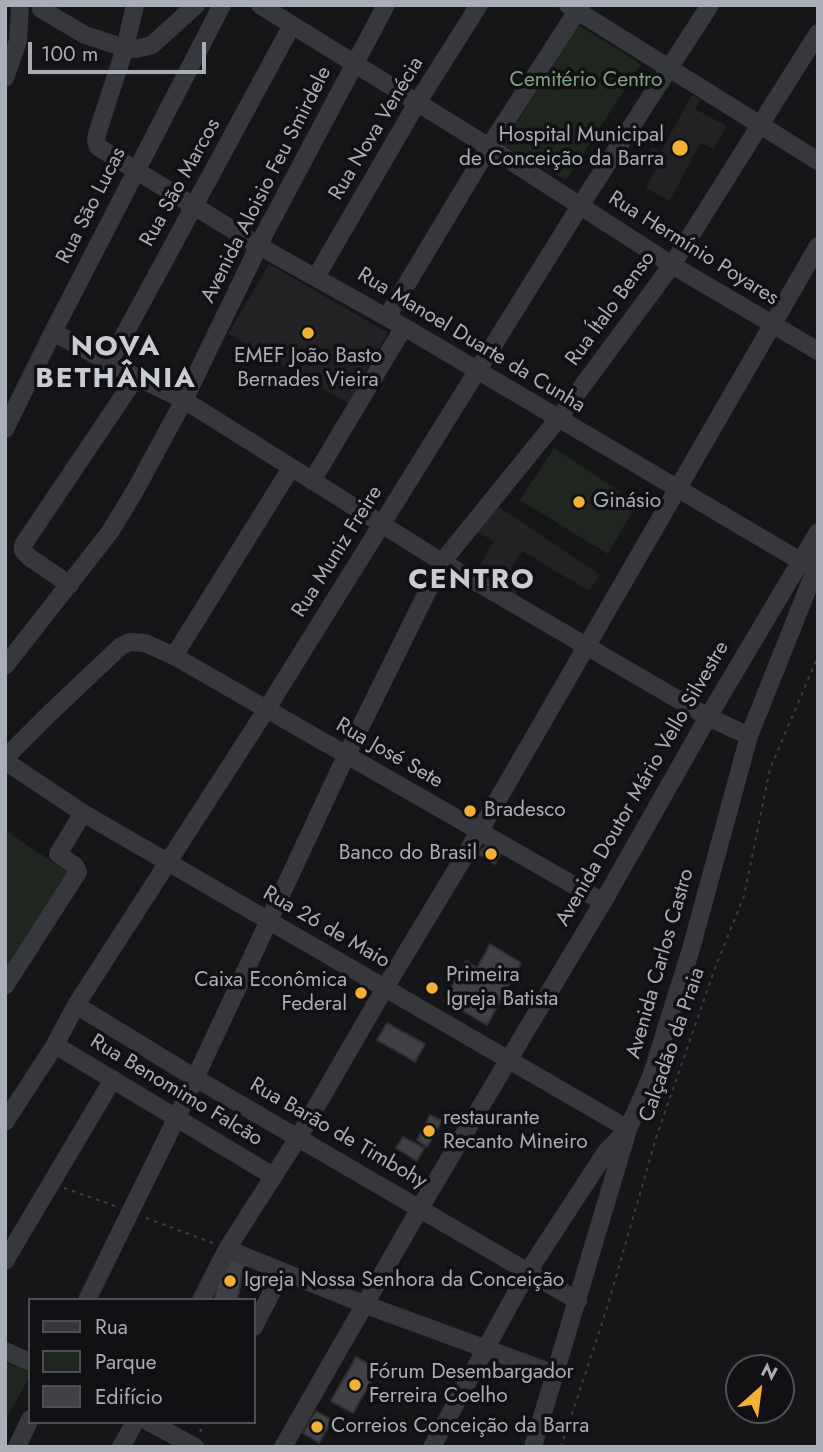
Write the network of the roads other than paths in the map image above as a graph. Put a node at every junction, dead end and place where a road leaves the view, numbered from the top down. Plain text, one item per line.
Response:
1 (135, 5) edge
2 (196, 5) edge
3 (222, 5) edge
4 (260, 5) edge
5 (386, 5) edge
6 (479, 5) edge
7 (710, 5) edge
8 (43, 7) edge
9 (575, 7) edge
10 (16, 9) edge
11 (292, 25) junction
12 (818, 33) edge
13 (125, 48) junction
14 (356, 63) junction
15 (671, 69) junction
16 (5, 78) edge
17 (417, 103) junction
18 (759, 124) junction
19 (489, 147) junction
20 (818, 161) edge
21 (136, 170) junction
22 (195, 205) junction
23 (580, 206) junction
24 (259, 246) junction
25 (818, 246) edge
26 (672, 265) junction
27 (316, 277) junction
28 (387, 317) junction
29 (772, 325) junction
30 (404, 327) junction
31 (53, 332) junction
32 (818, 351) edge
33 (109, 363) junction
34 (479, 371) junction
35 (136, 377) junction
36 (184, 400) junction
37 (558, 419) junction
38 (5, 429) edge
39 (291, 468) junction
40 (312, 481) junction
41 (678, 489) junction
42 (382, 525) junction
43 (818, 532) edge
44 (442, 562) junction
45 (811, 565) edge
46 (70, 585) junction
47 (586, 645) junction
48 (174, 656) junction
49 (5, 666) edge
50 (266, 710) junction
51 (708, 716) junction
52 (749, 736) junction
53 (346, 756) junction
54 (5, 759) edge
55 (83, 813) junction
56 (479, 832) junction
57 (167, 861) junction
58 (603, 902) junction
59 (270, 921) junction
60 (5, 986) edge
61 (385, 988) junction
62 (76, 1005) junction
63 (55, 1045) junction
64 (508, 1059) junction
65 (195, 1078) junction
66 (113, 1079) junction
67 (177, 1117) junction
68 (5, 1122) edge
69 (628, 1129) junction
70 (298, 1138) junction
71 (273, 1175) junction
72 (420, 1208) junction
73 (227, 1249) junction
74 (5, 1261) edge
75 (282, 1272) junction
76 (527, 1273) junction
77 (88, 1298) edge
78 (202, 1298) edge
79 (578, 1301) junction
80 (366, 1305) junction
81 (256, 1322) edge
82 (486, 1349) junction
83 (5, 1351) edge
84 (28, 1361) edge
85 (555, 1374) junction
86 (28, 1423) edge
87 (134, 1424) edge
88 (153, 1424) edge
89 (17, 1447) edge
90 (121, 1447) edge
91 (195, 1447) edge
92 (283, 1447) edge
93 (432, 1447) edge
94 (533, 1447) edge

1 - 13 street
2 - 13 street
3 - 21 street, Rua São Lucas
4 - 11 street, Rua Hermínio Poyares
5 - 14 street, Avenida Aloisio Feu Smirdele
6 - 17 street, Rua Nova Venécia
7 - 15 street, Rua Muniz Freire
8 - 10 street
8 - 13 street
9 - 15 street
9 - 19 street
10 - 16 street
11 - 14 street, Rua Hermínio Poyares
11 - 22 street, Rua São Marcos
12 - 18 street, Rua Ítalo Benso
13 - 21 street, Rua Manoel Duarte da Cunha
14 - 17 street, Rua Hermínio Poyares
14 - 24 street, Avenida Aloisio Feu Smirdele
15 - 18 street
15 - 23 street, Rua Muniz Freire
17 - 19 street, Rua Hermínio Poyares
17 - 27 street, Rua Nova Venécia
18 - 20 street
18 - 26 street, Rua Ítalo Benso
19 - 23 street, Rua Hermínio Poyares
19 - 28 street
21 - 22 street, Rua Manoel Duarte da Cunha
21 - 31 street, Rua São Lucas
22 - 24 street, Rua Manoel Duarte da Cunha
22 - 33 street, Rua São Marcos
23 - 26 street, Rua Hermínio Poyares
23 - 34 street, Rua Muniz Freire
24 - 27 street, Rua Manoel Duarte da Cunha
24 - 36 street, Avenida Aloisio Feu Smirdele
25 - 29 street
26 - 29 street, Rua Hermínio Poyares
26 - 37 street, Rua Ítalo Benso
27 - 28 street, Rua Manoel Duarte da Cunha
28 - 30 street, Rua Manoel Duarte da Cunha
29 - 32 street, Rua Hermínio Poyares
29 - 41 street
30 - 34 street, Rua Manoel Duarte da Cunha
30 - 40 street
31 - 33 street
31 - 38 street, Rua São Lucas
33 - 35 street
34 - 37 street, Rua Manoel Duarte da Cunha
34 - 42 street, Rua Muniz Freire
35 - 36 street
35 - 46 street
36 - 39 street
36 - 46 street, Avenida Aloisio Feu Smirdele
37 - 41 street, Rua Manoel Duarte da Cunha
37 - 44 street, Rua Ítalo Benso
39 - 40 street
39 - 48 street
40 - 42 street
41 - 45 street, Rua Manoel Duarte da Cunha
41 - 47 street
42 - 44 street
42 - 50 street, Rua Muniz Freire
43 - 45 street, Avenida Doutor Mário Vello Silvestre
44 - 47 street
44 - 53 street, Rua Ítalo Benso
45 - 51 street, Avenida Doutor Mário Vello Silvestre
45 - 52 street, Avenida Carlos Castro
46 - 49 street, Avenida Aloisio Feu Smirdele
47 - 51 street
47 - 56 street
48 - 50 street, Rua José Sete
48 - 54 street, Rua José Sete
50 - 53 street, Rua José Sete
50 - 57 street, Rua Muniz Freire
51 - 52 street
51 - 58 street, Avenida Doutor Mário Vello Silvestre
52 - 69 street, Avenida Carlos Castro
53 - 56 street, Rua José Sete
53 - 59 street, Rua Ítalo Benso
54 - 55 street, Rua 26 de Maio
55 - 57 street, Rua 26 de Maio
55 - 60 street
56 - 58 street, Rua José Sete
56 - 61 street
57 - 59 street, Rua 26 de Maio
57 - 62 street, Rua Muniz Freire
58 - 64 street, Avenida Doutor Mário Vello Silvestre
59 - 61 street, Rua 26 de Maio
59 - 65 street, Rua Ítalo Benso
61 - 64 street, Rua 26 de Maio
61 - 70 street
62 - 63 street, Rua Muniz Freire
62 - 65 street, Rua Barão de Timbohy
63 - 66 street, Rua Benomimo Falcão
63 - 68 street, Rua Muniz Freire
64 - 69 street, Rua 26 de Maio
64 - 72 street, Avenida Doutor Mário Vello Silvestre
65 - 67 street, Rua Ítalo Benso
65 - 70 street, Rua Barão de Timbohy
66 - 67 street, Rua Benomimo Falcão
66 - 74 street
67 - 71 street, Rua Benomimo Falcão
67 - 77 street, Rua Ítalo Benso
69 - 76 street, Avenida Carlos Castro
69 - 79 street
70 - 71 street
70 - 72 street, Rua Barão de Timbohy
71 - 73 street
72 - 76 street, Rua Barão de Timbohy
72 - 80 street, Avenida Doutor Mário Vello Silvestre
73 - 75 street
73 - 78 street
75 - 80 street
75 - 81 street
76 - 79 street, Rua Barão de Timbohy
76 - 82 street, Avenida Carlos Castro
79 - 85 street
80 - 82 street
80 - 92 street, Avenida Doutor Mário Vello Silvestre
82 - 85 street
82 - 93 street, Avenida Carlos Castro
83 - 84 street
85 - 94 street
86 - 89 street
87 - 90 street
88 - 91 street

